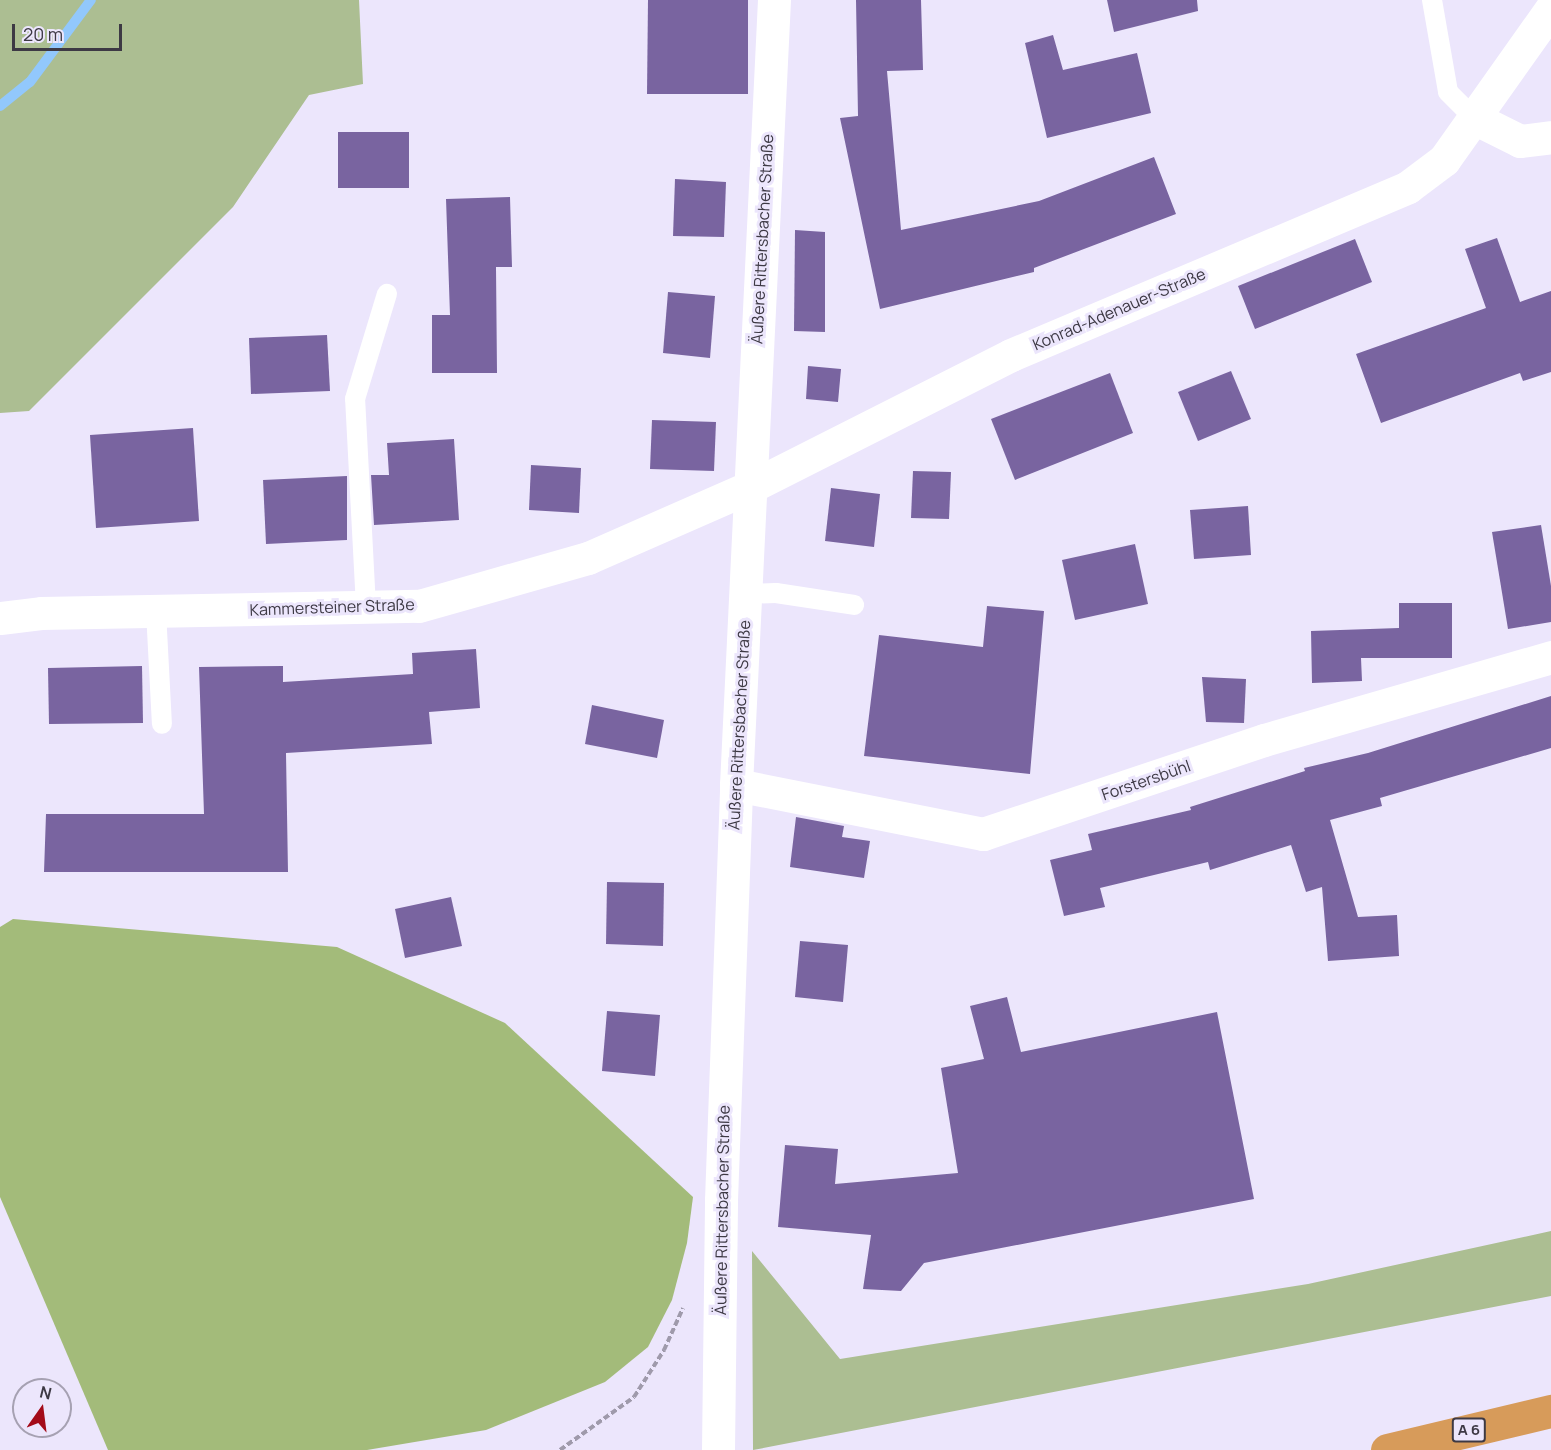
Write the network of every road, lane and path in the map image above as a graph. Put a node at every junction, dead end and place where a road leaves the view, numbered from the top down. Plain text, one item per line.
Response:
1 (774, 0) edge
2 (1432, 0) edge
3 (1551, 9) edge
4 (1474, 118) junction
5 (1551, 137) edge
6 (387, 294) dead end
7 (750, 487) junction
8 (745, 594) junction
9 (854, 605) dead end
10 (366, 607) junction
11 (156, 611) junction
12 (0, 618) edge
13 (1551, 657) edge
14 (162, 724) dead end
15 (736, 785) junction
16 (687, 1299) dead end
17 (1551, 1411) edge
18 (560, 1450) edge
19 (718, 1450) edge
20 (1387, 1450) edge

1 - 7 street, Äußere Rittersbacher Straße
2 - 4 lane
3 - 4 street, Konrad-Adenauer-Straße
4 - 5 street
4 - 7 street, Konrad-Adenauer-Straße
6 - 10 lane
7 - 8 street, Äußere Rittersbacher Straße
7 - 10 street, Kammersteiner Straße
8 - 9 lane
8 - 15 street, Äußere Rittersbacher Straße
10 - 11 street, Kammersteiner Straße
11 - 12 street, Kammersteiner Straße
11 - 14 lane
13 - 15 street, Forstersbühl
15 - 19 street, Äußere Rittersbacher Straße
16 - 18 path
17 - 20 highway, A 6

